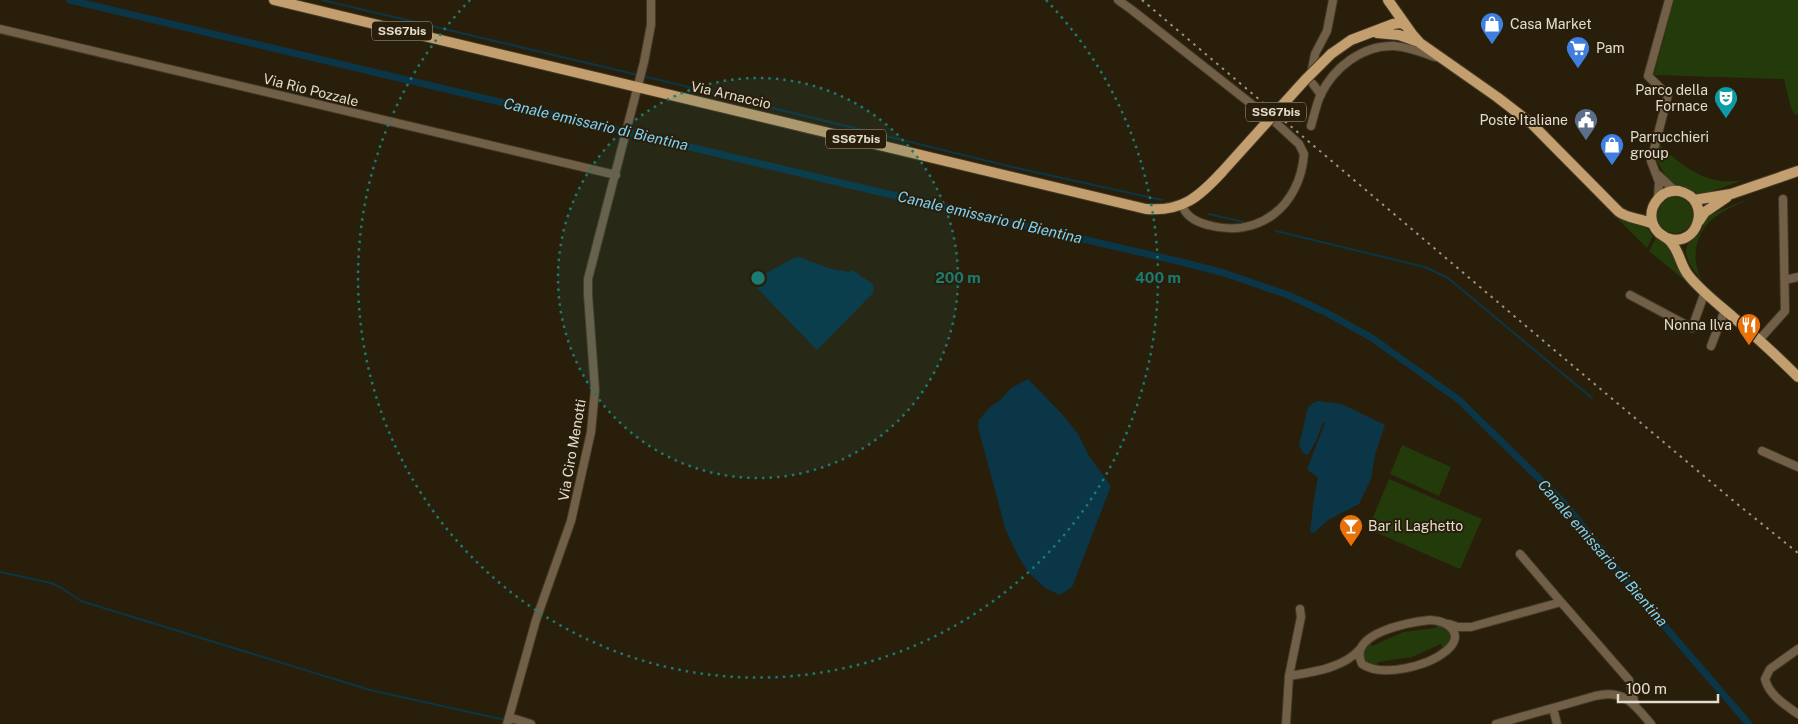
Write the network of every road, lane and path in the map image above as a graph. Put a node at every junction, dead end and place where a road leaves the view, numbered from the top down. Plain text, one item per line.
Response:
1 (274, 0) edge
2 (651, 0) edge
3 (1118, 0) edge
4 (1333, 0) edge
5 (1669, 0) edge
6 (1390, 3) edge
7 (1405, 25) junction
8 (0, 29) edge
9 (1384, 31) junction
10 (1420, 43) junction
11 (1442, 59) junction
12 (1312, 70) dead end
13 (640, 79) junction
14 (1313, 84) dead end
15 (1321, 95) junction
16 (1264, 114) dead end
17 (1274, 121) dead end
18 (1311, 126) dead end
19 (1798, 171) edge
20 (1657, 174) junction
21 (616, 175) junction
22 (1675, 191) junction
23 (1731, 194) junction
24 (1783, 199) dead end
25 (1694, 200) junction
26 (1655, 203) junction
27 (1182, 205) junction
28 (1612, 206) junction
29 (1698, 222) junction
30 (1653, 224) junction
31 (1688, 236) junction
32 (1667, 238) junction
33 (1798, 277) edge
34 (1785, 280) junction
35 (1694, 281) junction
36 (1705, 292) junction
37 (1630, 295) dead end
38 (1725, 310) junction
39 (1759, 340) junction
40 (1711, 346) dead end
41 (1798, 377) edge
42 (1762, 451) dead end
43 (1798, 467) edge
44 (1520, 554) dead end
45 (1561, 602) junction
46 (1300, 609) dead end
47 (1449, 624) junction
48 (1471, 627) junction
49 (1453, 642) junction
50 (1361, 648) junction
51 (1798, 649) edge
52 (1342, 663) junction
53 (1362, 664) junction
54 (1289, 676) junction
55 (1629, 680) junction
56 (1621, 696) junction
57 (1635, 705) junction
58 (1553, 708) junction
59 (1798, 714) edge
60 (508, 720) edge
61 (531, 724) edge
62 (1286, 724) edge
63 (1496, 724) edge
64 (1557, 724) edge
65 (1650, 724) edge

1 - 13 main road, Via Arnaccio / SS67bis
2 - 13 street, Via Ciro Menotti
3 - 16 street
4 - 12 street
5 - 20 street
6 - 7 main road
6 - 9 main road
7 - 9 main road, SS67bis
7 - 10 main road
8 - 21 street, Via Rio Pozzale
9 - 10 main road, Via Arnaccio / SS67bis
9 - 27 main road, Via Arnaccio / SS67bis, bridge
10 - 11 main road
11 - 15 street
11 - 28 main road
13 - 21 street, Via Ciro Menotti
13 - 27 main road, Via Arnaccio / SS67bis
14 - 15 street
15 - 18 street
17 - 27 street
19 - 23 main road
20 - 22 street
20 - 26 street
21 - 60 street, Via Ciro Menotti
22 - 25 main road
22 - 26 main road
23 - 25 main road
23 - 29 main road
24 - 34 street
25 - 29 main road
26 - 28 main road
26 - 30 main road
28 - 30 main road
29 - 31 main road
30 - 32 main road
31 - 32 main road
31 - 35 main road
32 - 35 main road
33 - 34 street
34 - 39 street
35 - 36 main road
36 - 37 street
36 - 38 main road
38 - 39 main road
38 - 40 street
39 - 41 main road
42 - 43 street
44 - 45 street
45 - 48 street
45 - 55 street
46 - 54 street
47 - 48 street
47 - 49 street
47 - 50 street
48 - 49 street
49 - 53 street
50 - 52 street
50 - 53 street
51 - 59 street
52 - 53 street
52 - 54 street
54 - 62 street
55 - 56 street
55 - 57 street
56 - 57 street
56 - 58 street
57 - 65 street
58 - 63 street
58 - 64 street
60 - 61 street

